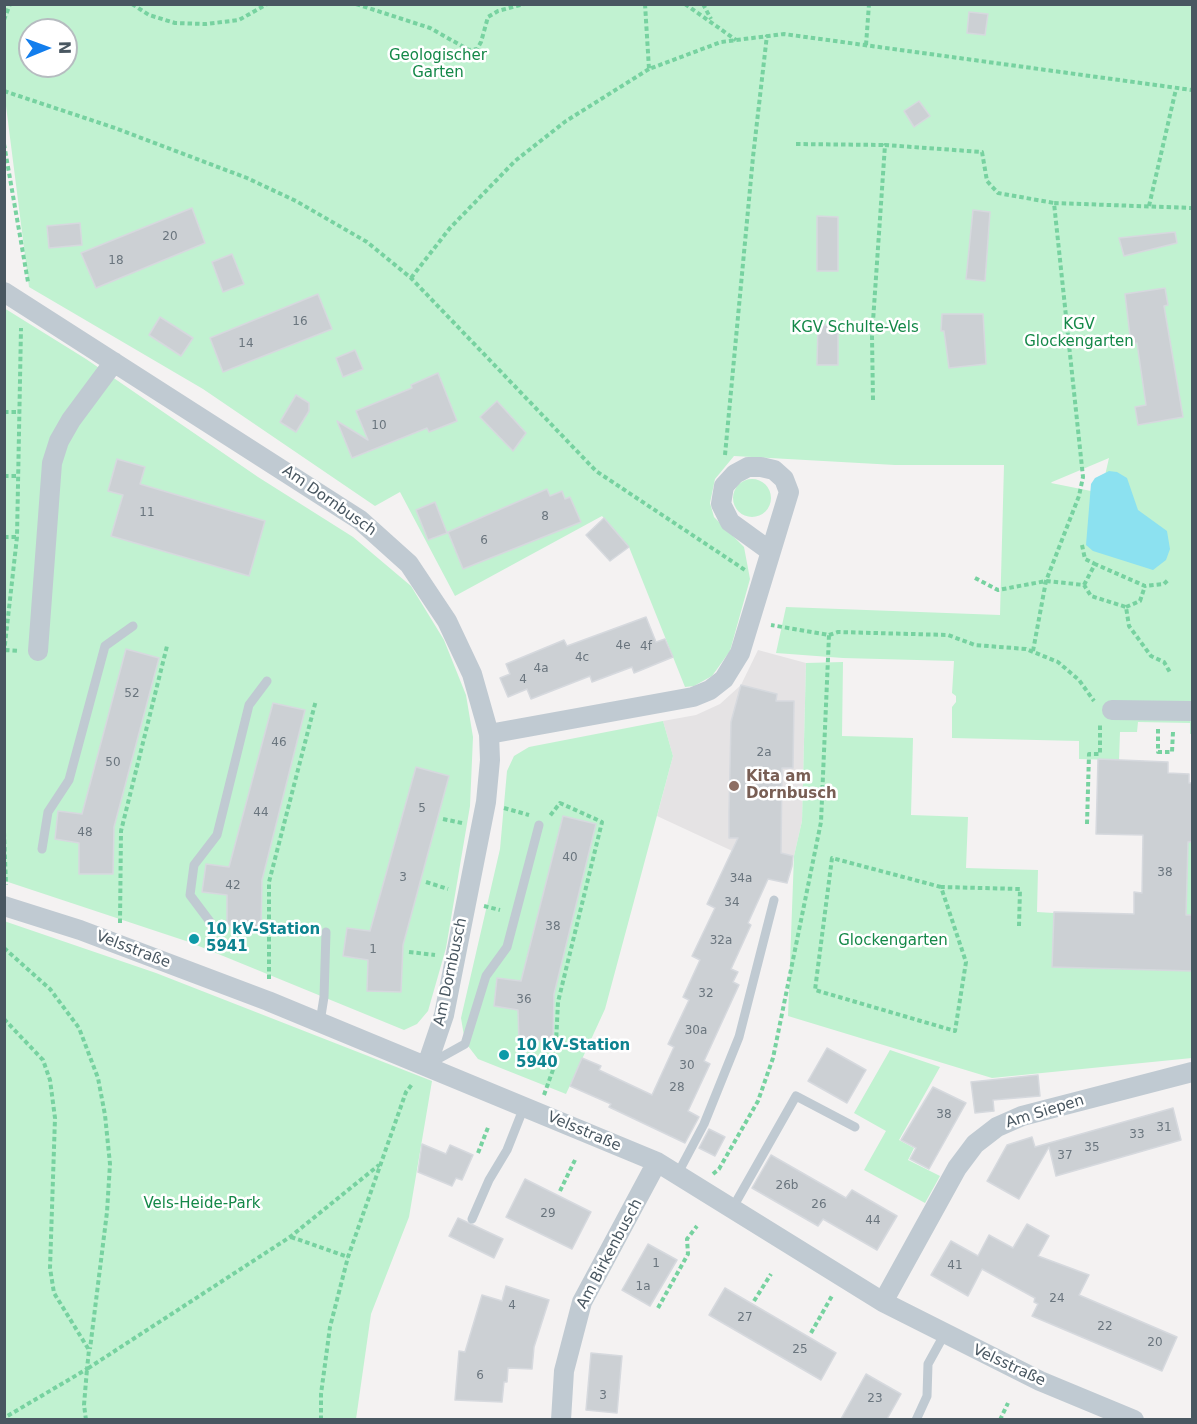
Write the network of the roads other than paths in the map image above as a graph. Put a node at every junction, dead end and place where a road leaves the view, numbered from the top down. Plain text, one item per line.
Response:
1 (13, 296) edge
2 (114, 362) junction
3 (770, 551) junction
4 (133, 626) dead end
5 (38, 651) dead end
6 (267, 681) dead end
7 (1105, 710) road end
8 (1175, 711) edge
9 (489, 734) junction
10 (537, 821) road end
11 (42, 849) dead end
12 (774, 900) dead end
13 (6, 906) edge
14 (213, 927) dead end
15 (326, 932) dead end
16 (320, 1022) junction
17 (427, 1065) junction
18 (1192, 1072) edge
19 (531, 1110) junction
20 (855, 1127) dead end
21 (657, 1162) junction
22 (677, 1174) junction
23 (732, 1209) junction
24 (472, 1219) dead end
25 (883, 1302) junction
26 (944, 1335) junction
27 (561, 1419) edge
28 (916, 1419) edge
29 (1134, 1419) edge

1 - 2 street, Am Dornbusch
2 - 5 street
2 - 9 street, Am Dornbusch
3 - 3 street
3 - 9 street
4 - 11 lane
6 - 14 lane
7 - 8 street
9 - 17 street, Am Dornbusch
10 - 17 lane
12 - 22 lane
13 - 16 street, Velsstraße
15 - 16 lane
16 - 17 street, Velsstraße
17 - 19 street, Velsstraße
18 - 25 street, Am Siepen
19 - 21 street, Velsstraße
19 - 24 lane
20 - 23 lane
21 - 22 street, Velsstraße
21 - 27 street, Am Birkenbusch
22 - 23 street, Velsstraße
23 - 25 street, Velsstraße
25 - 26 street, Velsstraße
26 - 28 lane
26 - 29 street, Velsstraße

